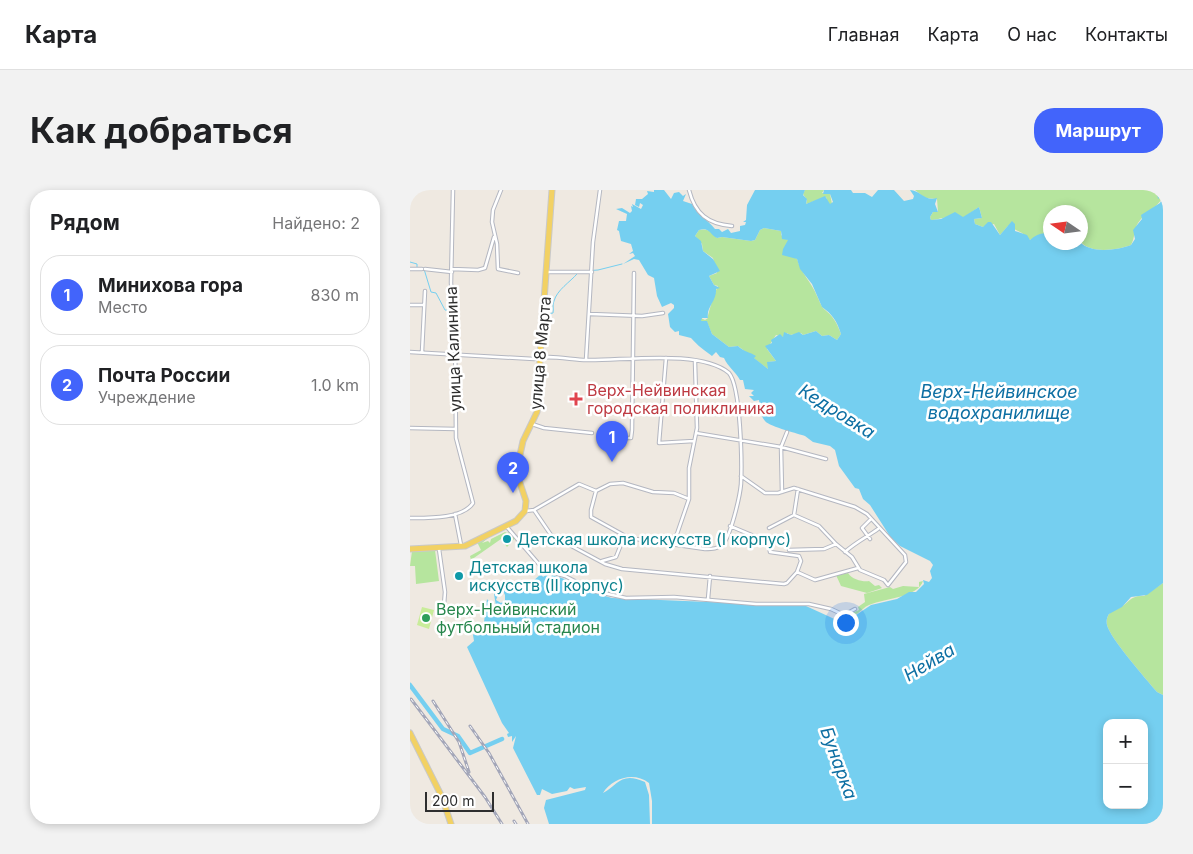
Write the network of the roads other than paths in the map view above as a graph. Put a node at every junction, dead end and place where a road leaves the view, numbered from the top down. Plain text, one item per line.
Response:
1 (453, 190) edge
2 (501, 190) edge
3 (552, 190) edge
4 (600, 190) edge
5 (689, 190) edge
6 (732, 226) dead end
7 (495, 235) junction
8 (410, 268) edge
9 (452, 270) junction
10 (591, 270) junction
11 (518, 272) dead end
12 (546, 272) junction
13 (634, 274) dead end
14 (425, 291) dead end
15 (410, 305) edge
16 (423, 305) junction
17 (663, 313) dead end
18 (590, 314) junction
19 (634, 316) junction
20 (410, 352) edge
21 (422, 352) junction
22 (456, 356) junction
23 (540, 356) junction
24 (666, 358) junction
25 (631, 359) junction
26 (586, 360) junction
27 (695, 362) junction
28 (531, 424) junction
29 (410, 428) edge
30 (456, 429) junction
31 (787, 432) dead end
32 (592, 433) dead end
33 (696, 433) junction
34 (622, 438) dead end
35 (694, 441) junction
36 (739, 442) junction
37 (781, 447) junction
38 (826, 459) dead end
39 (740, 476) junction
40 (798, 489) junction
41 (596, 491) junction
42 (782, 492) junction
43 (688, 499) junction
44 (534, 510) junction
45 (525, 511) junction
46 (455, 513) junction
47 (794, 515) junction
48 (410, 518) edge
49 (871, 519) junction
50 (506, 526) junction
51 (730, 526) junction
52 (769, 528) dead end
53 (879, 528) junction
54 (624, 536) junction
55 (867, 536) junction
56 (870, 540) dead end
57 (666, 542) junction
58 (836, 544) junction
59 (461, 546) junction
60 (439, 548) junction
61 (410, 549) edge
62 (789, 550) dead end
63 (845, 552) junction
64 (600, 561) junction
65 (858, 568) junction
66 (797, 572) junction
67 (710, 576) junction
68 (708, 599) junction
69 (444, 605) dead end
70 (855, 609) dead end
71 (410, 733) edge
72 (451, 824) edge

1 - 9 street, улица Калинина
2 - 7 street
3 - 12 main road, улица 8 Марта
4 - 10 street
5 - 6 street
7 - 9 street
7 - 11 street
8 - 9 street
9 - 22 street, улица Калинина
10 - 12 street
10 - 18 street
12 - 23 main road, улица 8 Марта
13 - 19 street
14 - 16 street
15 - 16 street
16 - 21 street
17 - 19 street
18 - 19 street
18 - 26 street
19 - 25 street
20 - 21 street
21 - 22 street
22 - 23 street
22 - 30 street, улица Калинина
23 - 26 street
23 - 28 main road, улица 8 Марта
24 - 25 street
24 - 27 street
24 - 35 street
25 - 26 street
25 - 34 street
27 - 33 street
27 - 36 street
28 - 32 street
28 - 45 main road, улица 8 Марта
29 - 30 street
30 - 46 street, улица Калинина
31 - 37 street
33 - 35 street
33 - 36 street
35 - 43 street
36 - 37 street
36 - 39 street
37 - 38 street
37 - 42 street
39 - 42 street
39 - 51 street
40 - 42 street
40 - 47 street
40 - 49 street
41 - 43 street
41 - 44 street
41 - 54 street
43 - 57 street
44 - 45 street
44 - 64 street
45 - 50 main road
46 - 48 street
46 - 59 street
47 - 52 street
47 - 58 street
49 - 53 street
49 - 55 street
50 - 59 main road
50 - 68 street
51 - 57 street
51 - 66 street
53 - 55 street
53 - 65 street
54 - 57 street
54 - 64 street
55 - 56 street
55 - 63 street
58 - 62 street
58 - 63 street
59 - 60 main road
60 - 61 main road
60 - 69 street
63 - 65 street
64 - 67 street
65 - 66 street
66 - 67 street
67 - 68 street
68 - 70 street
71 - 72 main road

